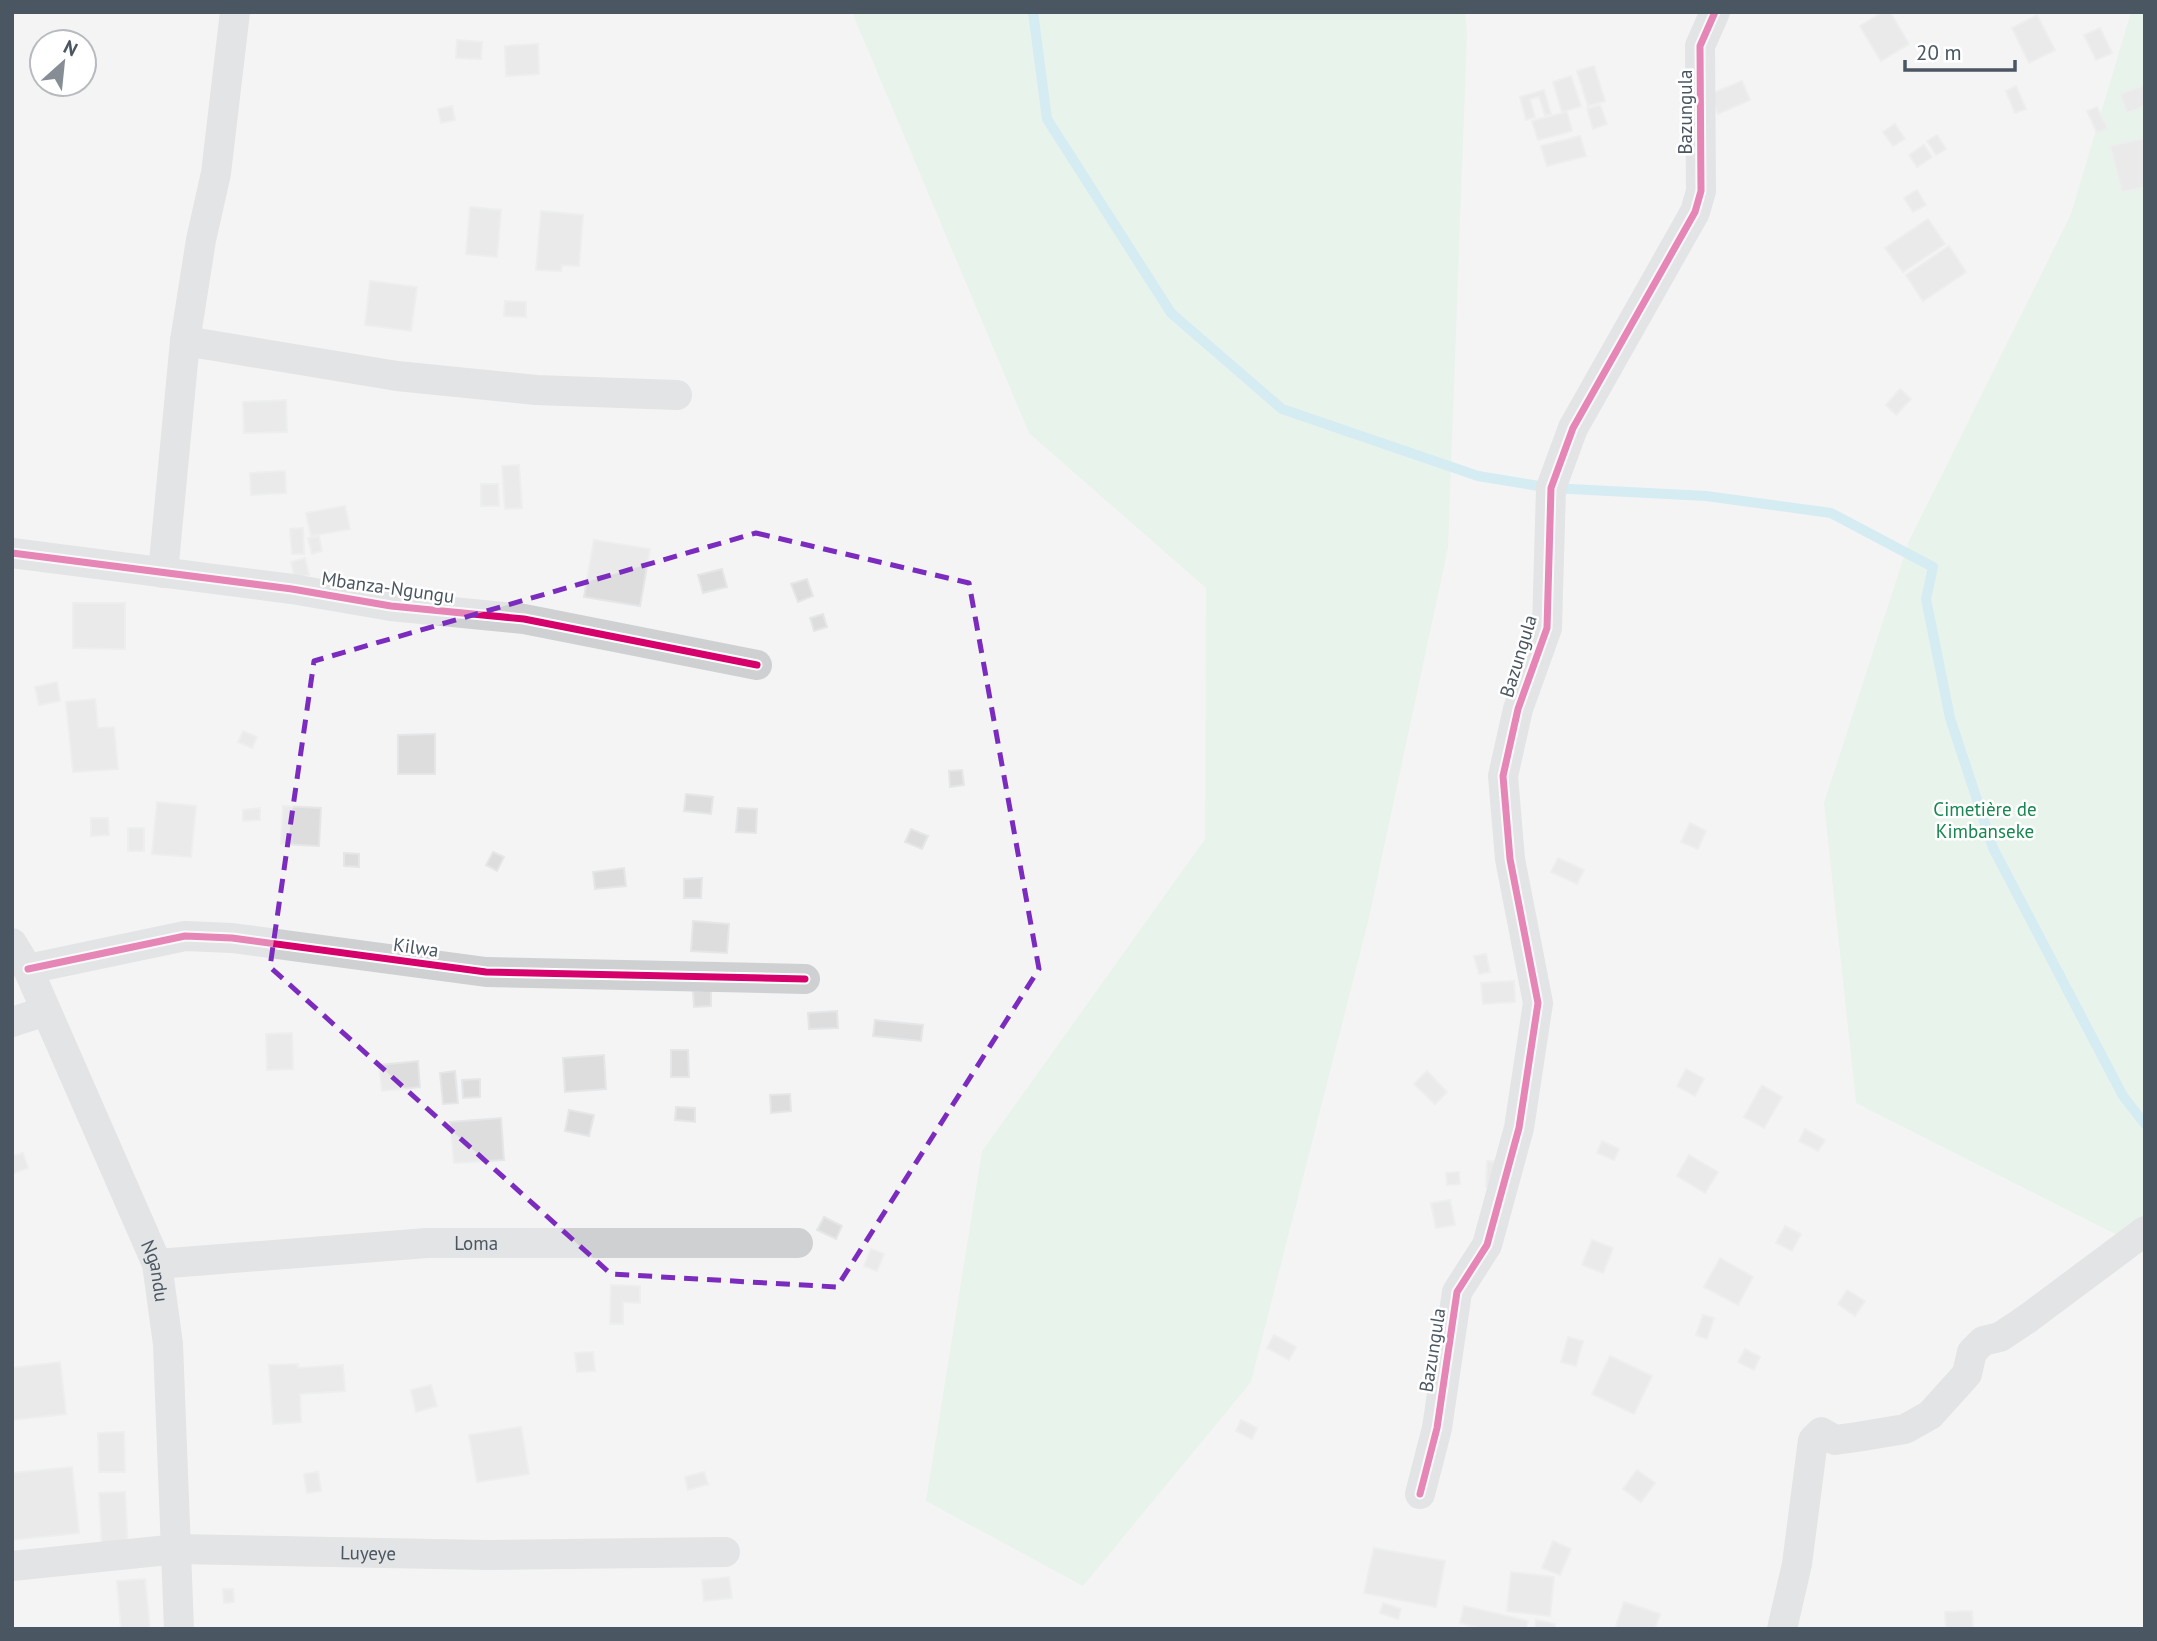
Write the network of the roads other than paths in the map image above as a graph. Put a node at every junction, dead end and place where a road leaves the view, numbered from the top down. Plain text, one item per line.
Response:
1 (235, 12) edge
2 (1715, 12) edge
3 (185, 341) junction
4 (677, 395) dead end
5 (12, 553) edge
6 (163, 573) junction
7 (757, 665) dead end
8 (12, 943) edge
9 (28, 969) junction
10 (805, 979) dead end
11 (46, 1011) junction
12 (12, 1022) edge
13 (2145, 1231) edge
14 (798, 1243) dead end
15 (157, 1264) junction
16 (1420, 1494) dead end
17 (178, 1549) junction
18 (725, 1552) dead end
19 (12, 1566) edge
20 (180, 1629) edge
21 (1782, 1629) edge

1 - 3 street
2 - 16 street, Bazungula
3 - 4 street
3 - 6 street
5 - 6 street, Mbanza-Ngungu
6 - 7 street, Mbanza-Ngungu
8 - 9 street, Ngandu
9 - 10 street, Kilwa
9 - 11 street, Ngandu
11 - 12 street
11 - 15 street, Ngandu
13 - 21 street
14 - 15 street, Loma
15 - 17 street, Ngandu
17 - 18 street, Luyeye
17 - 19 street, Luyeye
17 - 20 street, Ngandu

